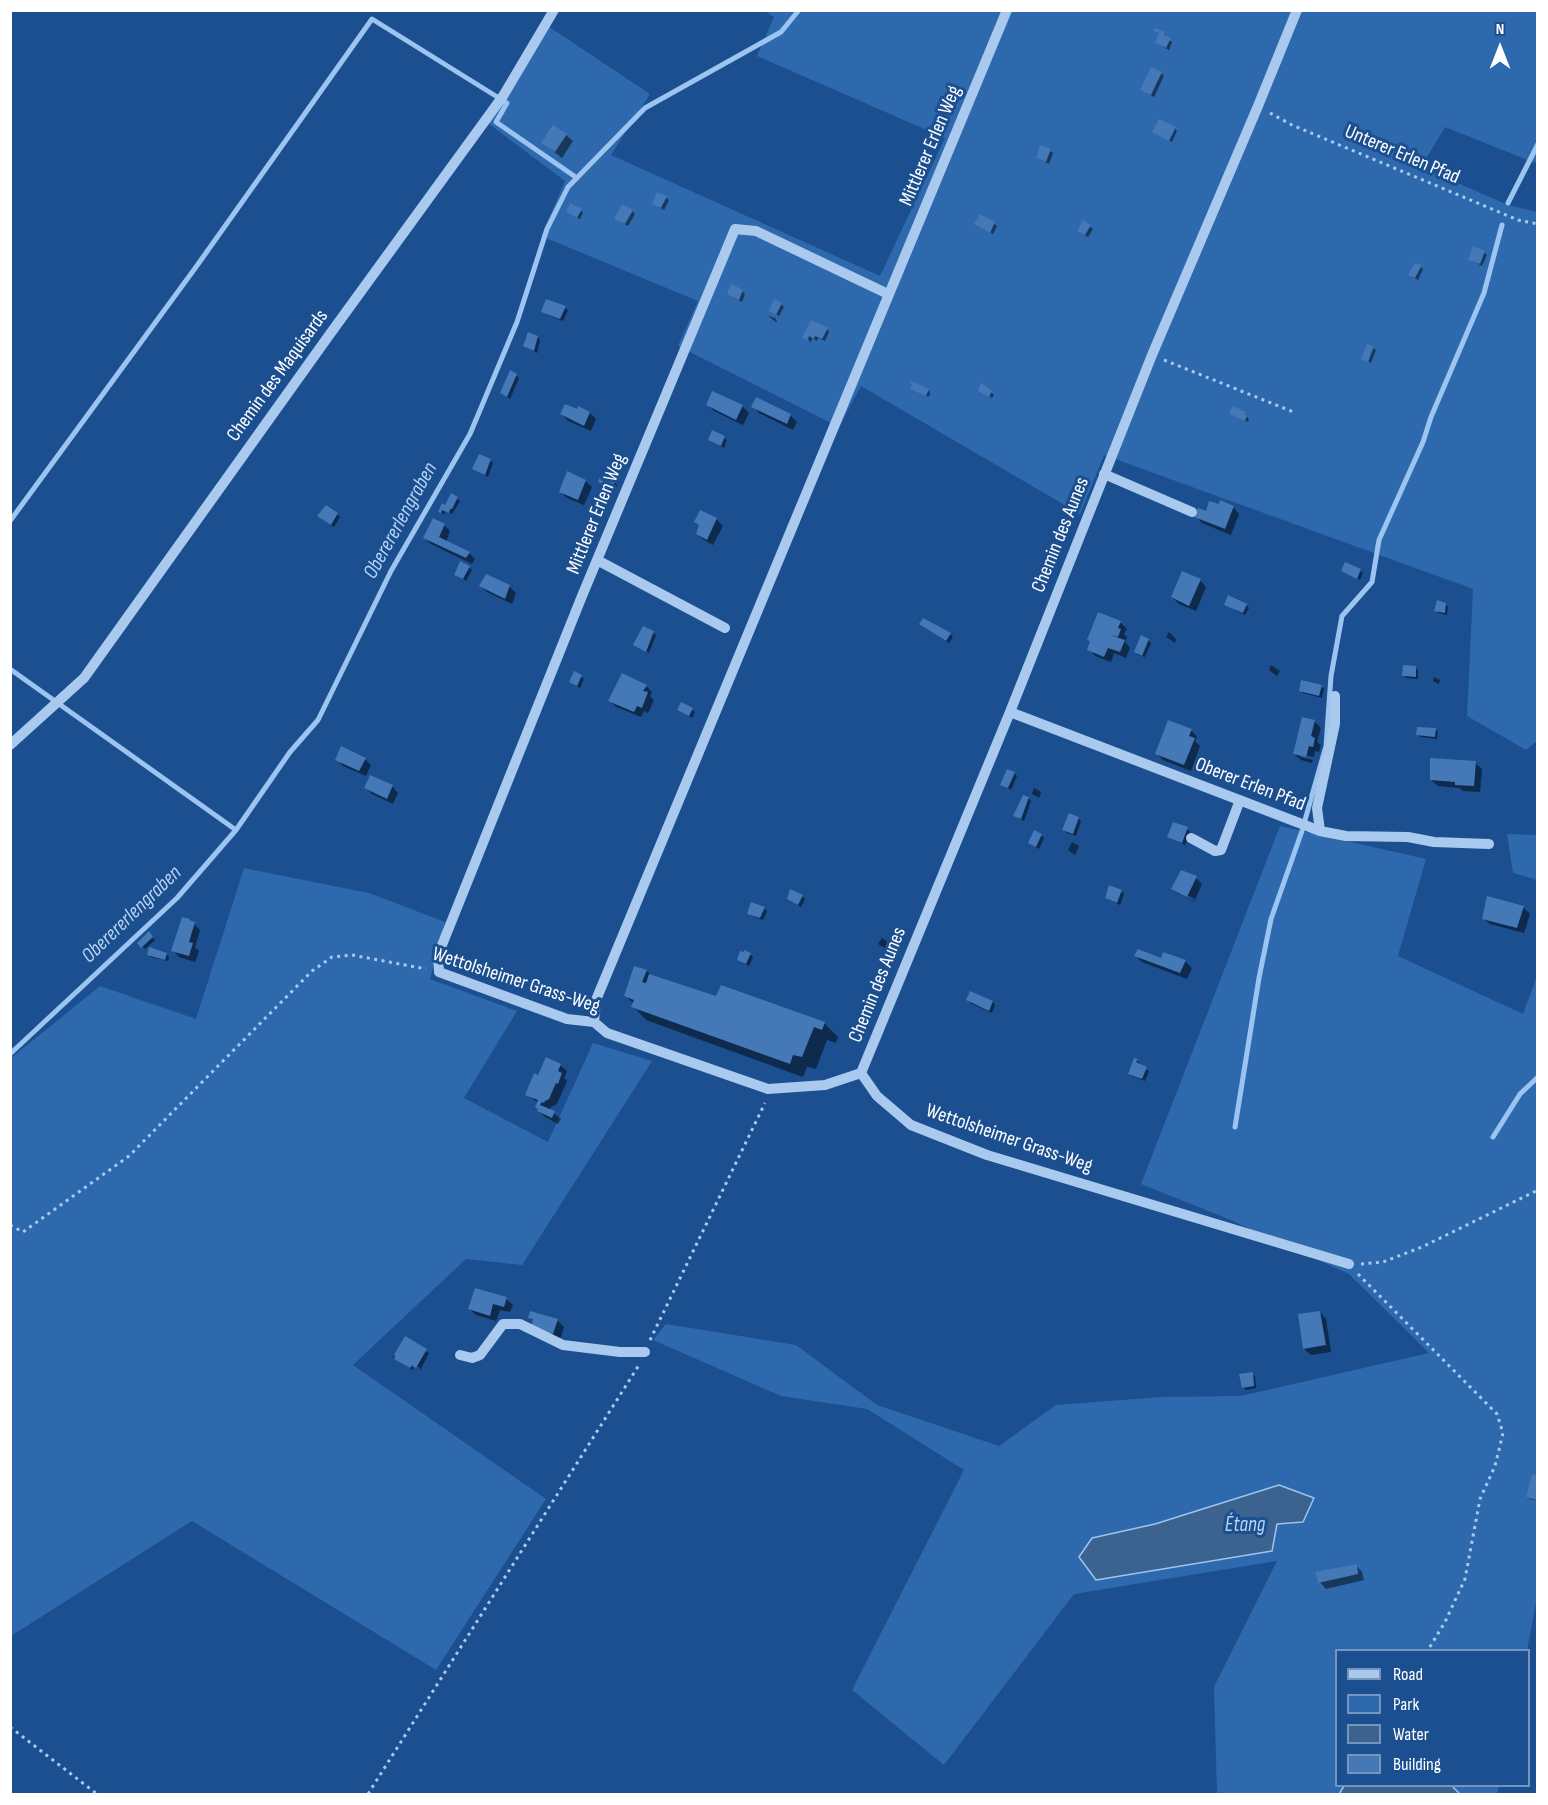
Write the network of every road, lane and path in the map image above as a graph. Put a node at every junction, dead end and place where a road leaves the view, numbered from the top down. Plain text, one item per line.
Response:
1 (554, 10) edge
2 (1007, 10) edge
3 (1297, 10) edge
4 (1258, 106) junction
5 (1538, 224) edge
6 (888, 294) junction
7 (1152, 355) junction
8 (1296, 413) dead end
9 (1104, 474) junction
10 (1192, 512) dead end
11 (597, 560) junction
12 (725, 628) dead end
13 (1335, 696) dead end
14 (1010, 712) junction
15 (10, 746) edge
16 (1240, 800) junction
17 (1320, 831) junction
18 (1191, 838) dead end
19 (1488, 844) dead end
20 (440, 972) junction
21 (594, 1022) junction
22 (861, 1073) junction
23 (768, 1089) junction
24 (1538, 1190) edge
25 (10, 1225) edge
26 (1349, 1264) junction
27 (645, 1352) junction
28 (460, 1354) dead end
29 (1429, 1649) edge
30 (10, 1727) edge
31 (97, 1794) edge
32 (368, 1794) edge

1 - 15 street, Chemin des Maquisards
2 - 6 street, Mittlerer Erlen Weg
3 - 4 street, Chemin des Aunes
4 - 5 path, Unterer Erlen Pfad
4 - 7 street, Chemin des Aunes
6 - 11 street, Mittlerer Erlen Weg
6 - 21 street, Mittlerer Erlen Weg
7 - 8 path
7 - 9 street, Chemin des Aunes
9 - 10 street
9 - 14 street, Chemin des Aunes
11 - 12 street
11 - 20 street, Mittlerer Erlen Weg
13 - 17 street
14 - 16 street, Oberer Erlen Pfad
14 - 22 street, Chemin des Aunes
16 - 17 street, Oberer Erlen Pfad
16 - 18 street
17 - 19 street, Oberer Erlen Pfad
20 - 21 street, Wettolsheimer Grass-Weg
20 - 25 path, Wettolsheimer Grass-Weg
21 - 23 street, Wettolsheimer Grass-Weg
22 - 23 street, Wettolsheimer Grass-Weg
22 - 26 street, Wettolsheimer Grass-Weg
23 - 27 path
24 - 26 path
26 - 29 path
27 - 28 street
27 - 32 path
30 - 31 path

